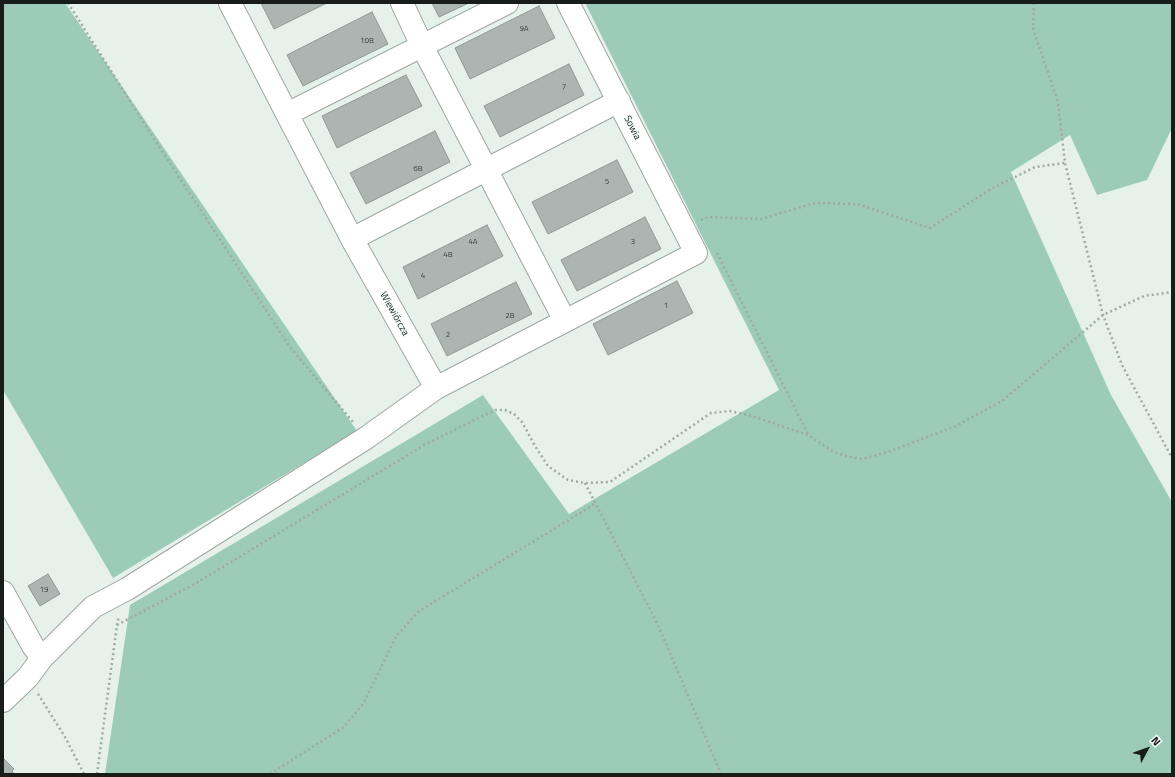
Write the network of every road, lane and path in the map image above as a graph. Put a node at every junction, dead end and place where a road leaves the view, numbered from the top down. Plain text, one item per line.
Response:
1 (68, 3) edge
2 (230, 3) edge
3 (402, 3) edge
4 (507, 3) edge
5 (568, 3) edge
6 (1034, 3) edge
7 (422, 46) junction
8 (619, 100) junction
9 (287, 114) junction
10 (1064, 163) junction
11 (486, 169) junction
12 (702, 226) dead end
13 (352, 239) junction
14 (705, 251) junction
15 (1172, 292) edge
16 (1103, 315) junction
17 (565, 321) junction
18 (436, 388) junction
19 (808, 435) junction
20 (366, 438) junction
21 (1172, 458) edge
22 (585, 483) junction
23 (595, 504) junction
24 (127, 589) junction
25 (3, 592) edge
26 (117, 625) junction
27 (42, 658) junction
28 (28, 676) junction
29 (3, 701) edge
30 (84, 774) edge
31 (97, 774) edge
32 (270, 774) edge
33 (721, 774) edge

1 - 20 path
2 - 9 street, Wiewiórcza
3 - 7 street
4 - 7 street
5 - 8 street, Sowia
6 - 10 path
7 - 9 street
7 - 11 street
8 - 11 street
8 - 14 street, Sowia
9 - 13 street, Wiewiórcza
10 - 12 path
10 - 16 path
11 - 13 street
11 - 17 street
13 - 18 street, Wiewiórcza
14 - 17 street
14 - 19 path
15 - 16 path
16 - 19 path
16 - 21 path
17 - 18 street
18 - 20 street
19 - 22 path
20 - 24 street
22 - 23 path
22 - 26 path
23 - 32 path
23 - 33 path
24 - 26 path
24 - 27 street
25 - 27 street
26 - 31 path
27 - 28 street
28 - 29 street
28 - 30 path

